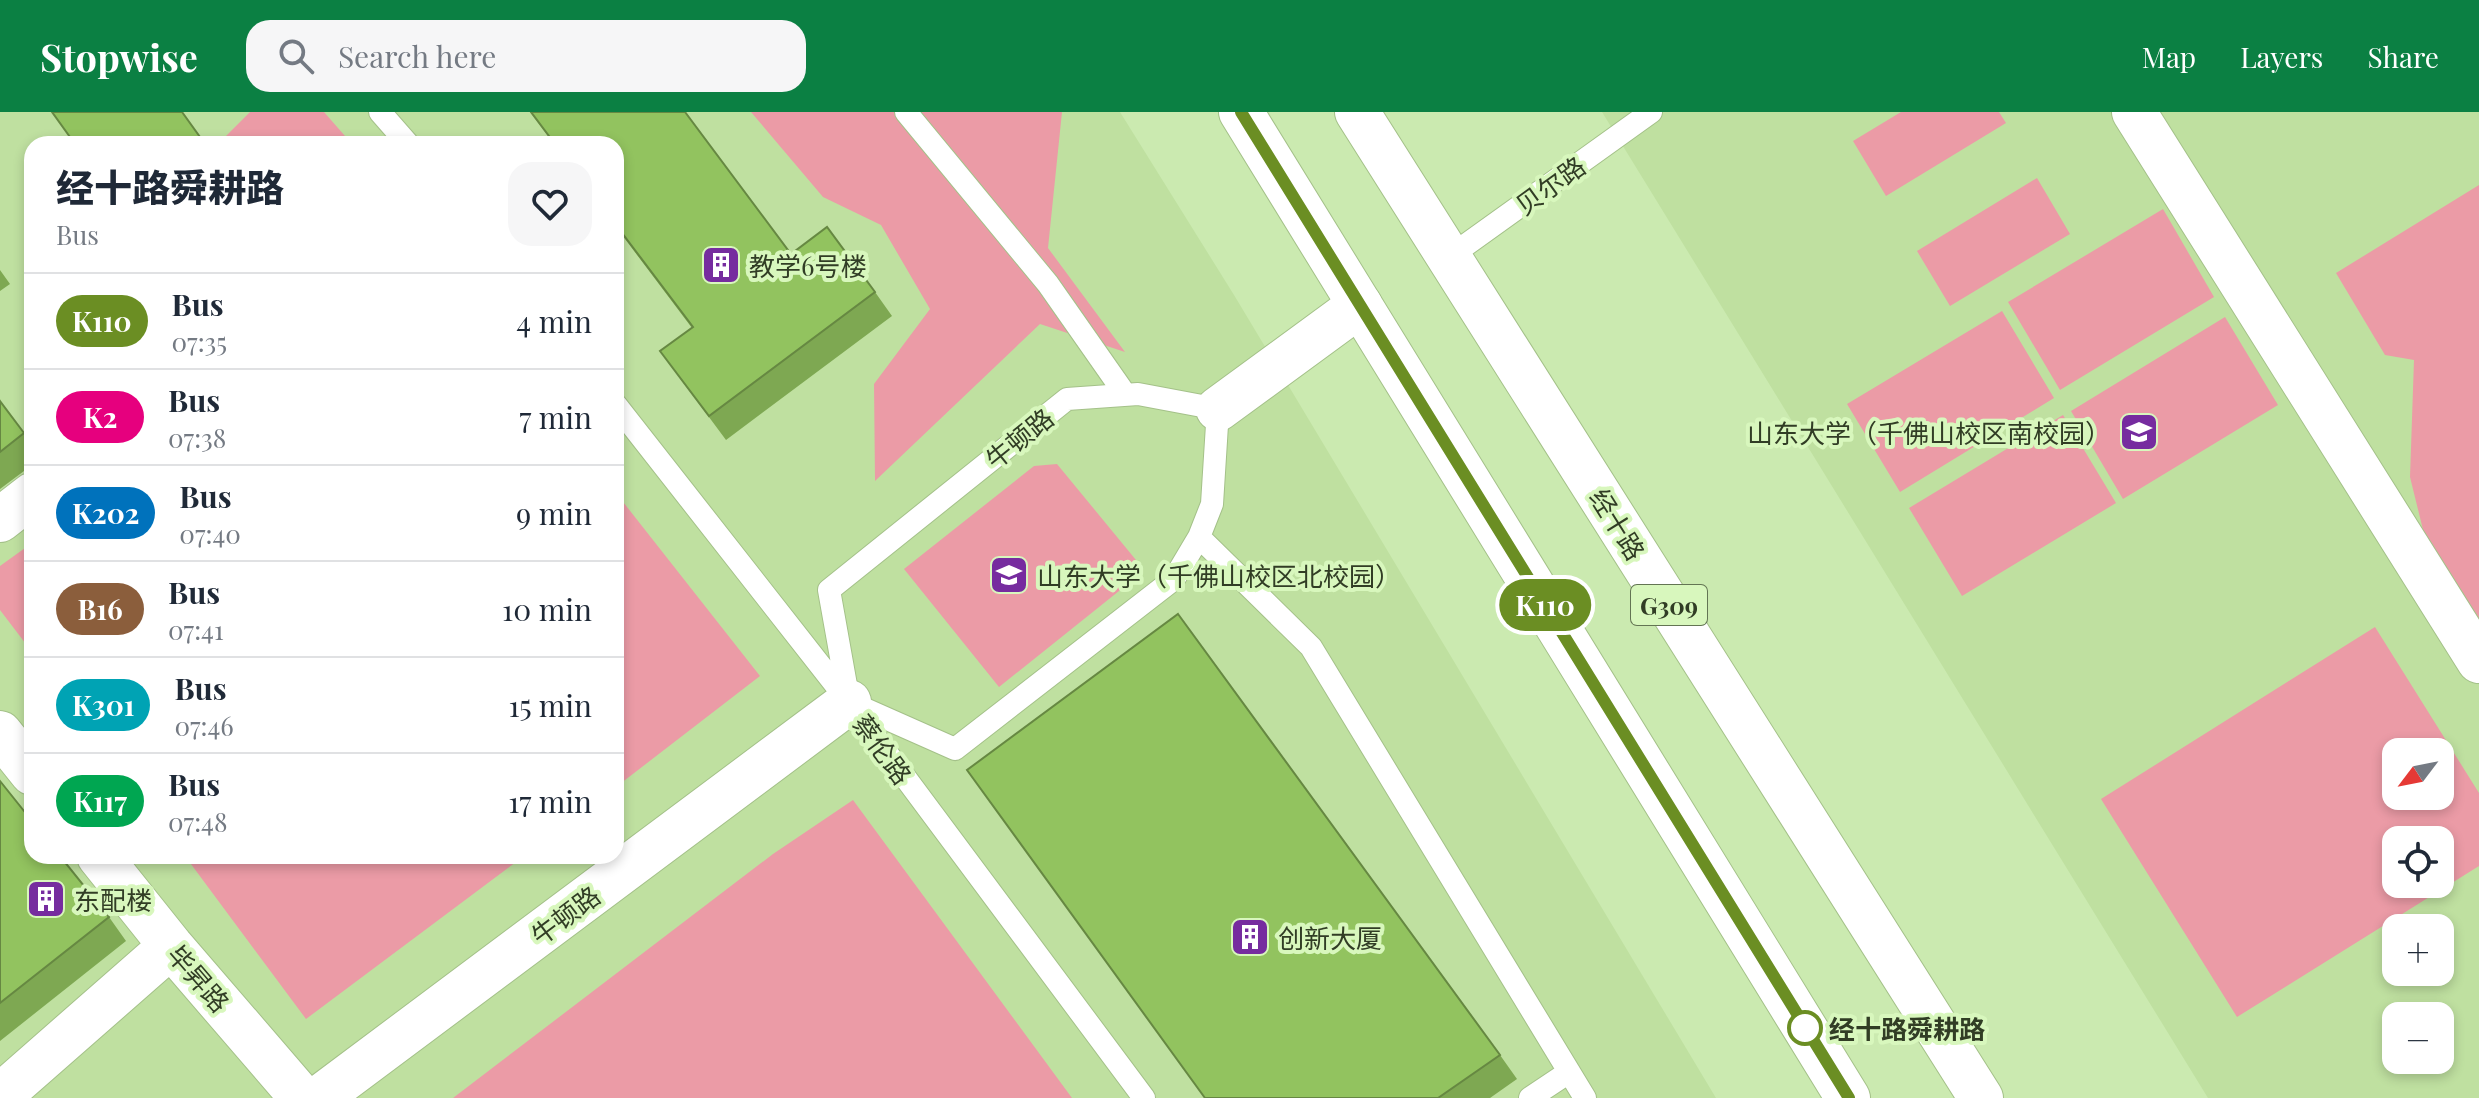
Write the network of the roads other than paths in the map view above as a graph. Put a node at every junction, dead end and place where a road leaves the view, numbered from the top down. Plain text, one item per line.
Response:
1 (380, 112) edge
2 (906, 112) edge
3 (1241, 112) edge
4 (1357, 112) edge
5 (1651, 112) edge
6 (2134, 112) edge
7 (401, 136) edge
8 (1449, 257) junction
9 (1360, 305) junction
10 (1125, 394) junction
11 (1218, 409) junction
12 (624, 415) edge
13 (24, 501) edge
14 (0, 520) edge
15 (1199, 537) junction
16 (2479, 661) edge
17 (849, 702) junction
18 (0, 733) edge
19 (24, 763) edge
20 (105, 864) edge
21 (171, 946) junction
22 (1569, 1072) junction
23 (0, 1096) edge
24 (302, 1098) edge
25 (319, 1098) edge
26 (1144, 1098) edge
27 (1530, 1098) edge
28 (1585, 1098) edge
29 (1848, 1098) edge
30 (1981, 1098) edge

1 - 7 lane
2 - 10 lane
3 - 9 main road
4 - 8 main road, 经十路 / G309
5 - 8 lane, 贝尔路
6 - 16 main road
8 - 30 main road, 经十路 / G309
9 - 11 main road
9 - 29 main road
10 - 11 lane, 牛顿路
10 - 17 lane, 牛顿路
11 - 15 lane
12 - 17 lane, 蔡伦路
13 - 14 main road
15 - 17 lane
15 - 22 lane
17 - 25 main road, 牛顿路
17 - 26 lane, 蔡伦路
18 - 19 main road
20 - 21 main road, 毕昇路
21 - 23 main road
21 - 24 main road, 毕昇路
22 - 27 lane
22 - 28 lane

